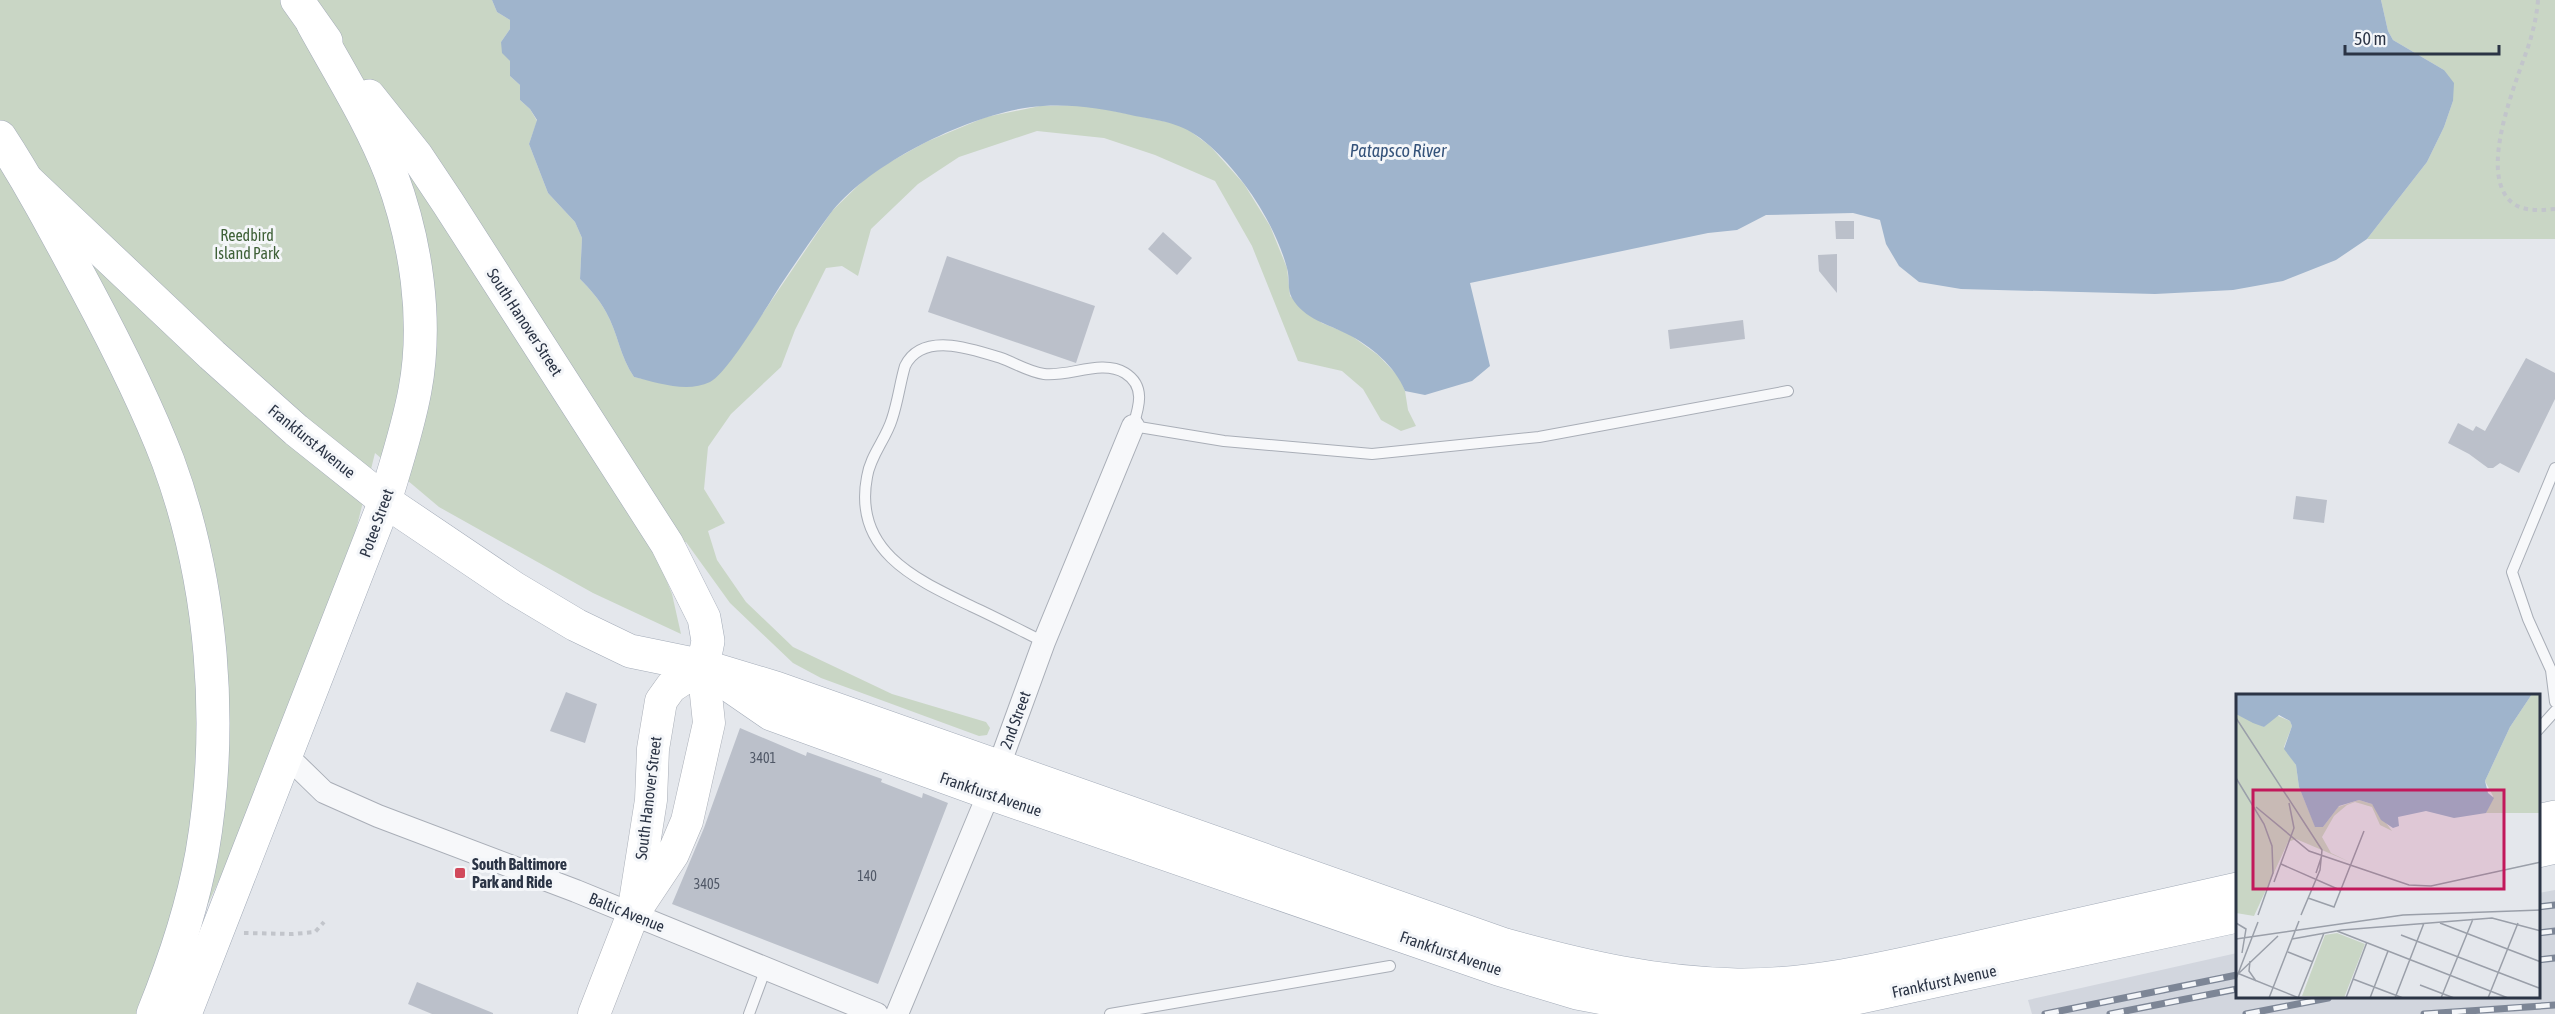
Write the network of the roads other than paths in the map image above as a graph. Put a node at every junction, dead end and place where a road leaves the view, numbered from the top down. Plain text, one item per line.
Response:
1 (305, 12) edge
2 (0, 137) edge
3 (29, 182) junction
4 (1788, 391) dead end
5 (1133, 426) junction
6 (2555, 468) edge
7 (386, 501) junction
8 (1044, 642) junction
9 (703, 666) junction
10 (2555, 702) edge
11 (2555, 711) edge
12 (2540, 728) edge
13 (286, 756) junction
14 (994, 780) junction
15 (650, 808) junction
16 (2555, 817) edge
17 (687, 821) junction
18 (2540, 821) edge
19 (2555, 847) edge
20 (2540, 851) edge
21 (2236, 889) edge
22 (633, 914) junction
23 (2236, 916) edge
24 (1390, 966) dead end
25 (766, 968) junction
26 (153, 1014) edge
27 (185, 1014) edge
28 (594, 1014) edge
29 (749, 1014) edge
30 (877, 1014) edge
31 (897, 1014) edge
32 (1110, 1014) edge

1 - 7 main road, Potee Street
1 - 9 main road, South Hanover Street
2 - 3 main road
3 - 7 main road, Frankfurst Avenue
3 - 26 main road
4 - 5 lane
5 - 8 street, 2nd Street
5 - 8 lane
6 - 10 lane
7 - 9 main road, Frankfurst Avenue
7 - 13 main road, Potee Street
8 - 14 street, 2nd Street
9 - 14 main road, Frankfurst Avenue
9 - 15 main road, South Hanover Street
9 - 17 main road, South Hanover Street
11 - 12 lane
13 - 22 street, Baltic Avenue
13 - 27 main road, Potee Street
14 - 21 main road, Frankfurst Avenue
14 - 23 main road, Frankfurst Avenue
14 - 31 street, 2nd Street
15 - 17 main road
15 - 22 main road, South Hanover Street
16 - 18 main road
17 - 22 main road, South Hanover Street
19 - 20 main road
22 - 25 street, Baltic Avenue
22 - 28 main road, South Hanover Street
24 - 32 lane
25 - 29 lane
25 - 30 street, Baltic Avenue

